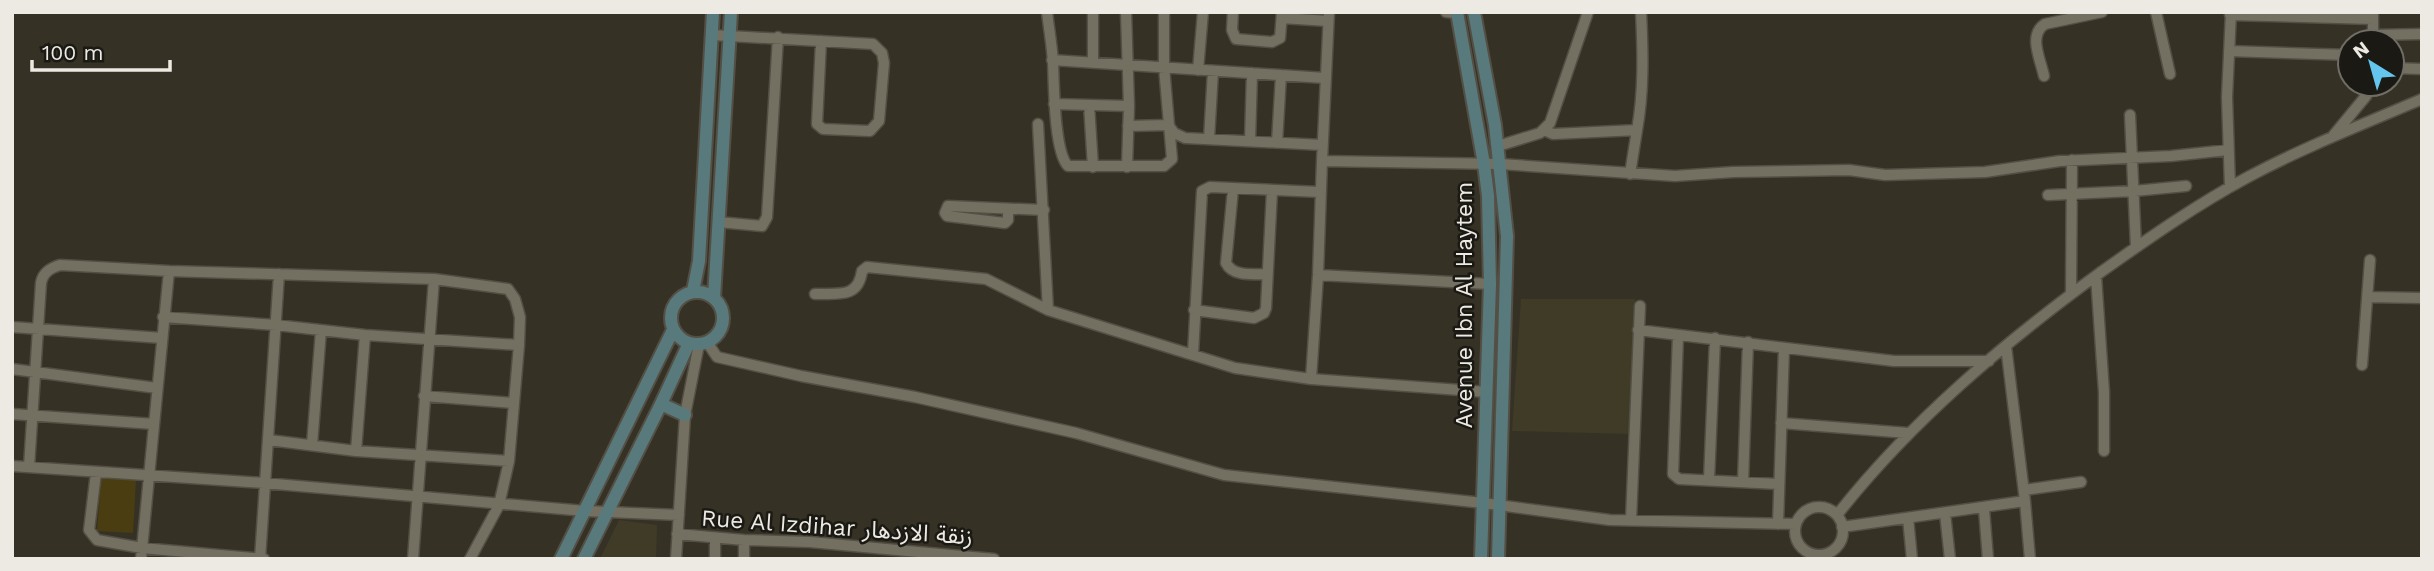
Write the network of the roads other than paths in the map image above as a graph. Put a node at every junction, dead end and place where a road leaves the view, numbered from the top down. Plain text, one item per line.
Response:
1 (713, 12) edge
2 (731, 12) edge
3 (1047, 12) edge
4 (1093, 12) edge
5 (1126, 12) edge
6 (1164, 12) edge
7 (1203, 12) edge
8 (1233, 12) edge
9 (1446, 12) edge
10 (1457, 12) edge
11 (1474, 12) edge
12 (1588, 12) edge
13 (1641, 12) edge
14 (2102, 12) edge
15 (2156, 12) edge
16 (2230, 14) edge
17 (1282, 15) edge
18 (2072, 15) edge
19 (2373, 16) edge
20 (1328, 17) edge
21 (712, 35) junction
22 (730, 35) junction
23 (778, 37) junction
24 (821, 41) junction
25 (2230, 51) junction
26 (2336, 55) edge
27 (1052, 60) junction
28 (1093, 62) junction
29 (1128, 65) junction
30 (1164, 67) junction
31 (1198, 69) junction
32 (1213, 71) junction
33 (1252, 73) junction
34 (2169, 74) dead end
35 (1281, 75) junction
36 (2044, 76) dead end
37 (1325, 78) junction
38 (2364, 98) edge
39 (2422, 99) edge
40 (1054, 104) junction
41 (1089, 105) junction
42 (1129, 106) junction
43 (2130, 115) dead end
44 (1038, 124) dead end
45 (1169, 125) junction
46 (1128, 126) junction
47 (1544, 130) junction
48 (1637, 130) junction
49 (1209, 139) junction
50 (2330, 139) junction
51 (1250, 141) junction
52 (1277, 143) junction
53 (1322, 145) junction
54 (1498, 146) junction
55 (2228, 150) junction
56 (2133, 157) junction
57 (2071, 160) junction
58 (1322, 161) junction
59 (1485, 164) junction
60 (1500, 164) junction
61 (1093, 167) junction
62 (1127, 167) junction
63 (1630, 174) junction
64 (2186, 186) dead end
65 (2230, 187) junction
66 (1233, 189) junction
67 (1272, 191) junction
68 (2134, 191) junction
69 (1320, 192) junction
70 (2071, 194) junction
71 (2049, 195) dead end
72 (1008, 209) junction
73 (1044, 210) junction
74 (718, 222) junction
75 (2136, 247) junction
76 (2370, 260) dead end
77 (169, 271) junction
78 (279, 274) junction
79 (1267, 274) junction
80 (1318, 275) junction
81 (2096, 276) junction
82 (434, 279) junction
83 (1490, 284) junction
84 (693, 292) junction
85 (815, 293) dead end
86 (2071, 294) junction
87 (2368, 297) junction
88 (714, 298) junction
89 (2422, 298) edge
90 (1640, 306) dead end
91 (1048, 310) junction
92 (1194, 310) junction
93 (163, 317) junction
94 (276, 325) junction
95 (12, 327) edge
96 (38, 329) junction
97 (321, 330) junction
98 (673, 330) junction
99 (1638, 330) junction
100 (365, 335) junction
101 (1678, 336) junction
102 (162, 338) junction
103 (428, 338) junction
104 (1715, 338) junction
105 (1748, 342) junction
106 (698, 343) junction
107 (519, 345) junction
108 (2006, 346) junction
109 (1784, 348) junction
110 (1193, 354) junction
111 (1989, 361) junction
112 (2361, 365) dead end
113 (12, 369) edge
114 (36, 371) junction
115 (1311, 380) junction
116 (157, 388) junction
117 (1486, 392) junction
118 (424, 396) junction
119 (514, 403) junction
120 (661, 404) junction
121 (12, 414) edge
122 (33, 415) junction
123 (685, 415) junction
124 (1781, 423) junction
125 (154, 424) junction
126 (1908, 433) junction
127 (268, 440) junction
128 (312, 445) junction
129 (356, 451) junction
130 (2104, 451) dead end
131 (421, 455) junction
132 (509, 461) junction
133 (12, 466) edge
134 (29, 467) junction
135 (96, 473) junction
136 (149, 475) junction
137 (1709, 480) junction
138 (1742, 482) junction
139 (2081, 482) dead end
140 (264, 483) junction
141 (1778, 484) junction
142 (2025, 496) junction
143 (418, 497) junction
144 (1483, 503) junction
145 (499, 505) junction
146 (1500, 505) junction
147 (1984, 509) junction
148 (585, 511) junction
149 (607, 513) junction
150 (1945, 513) junction
151 (679, 515) junction
152 (1837, 515) junction
153 (1908, 518) junction
154 (1632, 520) junction
155 (1778, 524) junction
156 (1796, 524) junction
157 (1842, 527) junction
158 (677, 534) junction
159 (715, 538) junction
160 (744, 540) junction
161 (141, 553) edge
162 (1835, 554) edge
163 (1805, 555) edge
164 (261, 559) edge
165 (413, 559) edge
166 (470, 559) edge
167 (561, 559) edge
168 (584, 559) edge
169 (676, 559) edge
170 (715, 559) edge
171 (744, 559) edge
172 (994, 559) edge
173 (1481, 559) edge
174 (1498, 559) edge
175 (1912, 559) edge
176 (1950, 559) edge
177 (1988, 559) edge
178 (2030, 559) edge

1 - 21 street
2 - 22 street
3 - 27 street
4 - 28 street
5 - 29 street
6 - 30 street
7 - 31 street
8 - 17 street
9 - 10 street
10 - 59 street, Avenue Ibn Al Haytem
11 - 54 street, Avenue Ibn Al Haytem
12 - 47 street
13 - 48 street
14 - 18 street
15 - 34 street
16 - 19 street
16 - 25 street
17 - 20 street
18 - 36 street
20 - 37 street
21 - 22 street
21 - 84 street
22 - 23 street
22 - 74 street
23 - 24 street
23 - 74 street
24 - 24 street
25 - 26 street
25 - 55 street
27 - 28 street
27 - 40 street
28 - 29 street
29 - 30 street
29 - 42 street
30 - 31 street
30 - 45 street
31 - 32 street
32 - 33 street
32 - 49 street
33 - 35 street
33 - 51 street
35 - 37 street
35 - 52 street
37 - 53 street
38 - 50 street
39 - 50 street
40 - 41 street
40 - 61 street
41 - 42 street
41 - 61 street
42 - 46 street
43 - 56 street
44 - 73 street
45 - 46 street
45 - 49 street
45 - 62 street
46 - 62 street
47 - 48 street
47 - 54 street
48 - 63 street
49 - 51 street
50 - 65 street
51 - 52 street
52 - 53 street
53 - 58 street
54 - 60 street, Avenue Ibn Al Haytem
55 - 56 street
55 - 65 street
56 - 57 street
56 - 68 street
57 - 63 street
57 - 70 street
58 - 59 street
58 - 69 street
59 - 60 street
59 - 83 street, Avenue Ibn Al Haytem
60 - 63 street
60 - 146 street, Avenue Ibn Al Haytem
61 - 62 street
64 - 68 street
65 - 75 street
66 - 67 street
66 - 79 street
66 - 92 street
67 - 69 street
67 - 79 street
68 - 70 street
68 - 75 street
69 - 80 street
70 - 71 street
70 - 86 street
72 - 72 street
72 - 73 street
73 - 91 street
74 - 88 street
75 - 81 street
76 - 87 street
77 - 78 street
77 - 93 street
77 - 96 street
78 - 82 street
78 - 94 street
79 - 92 street
80 - 83 street
80 - 115 street
81 - 86 street
81 - 130 street
82 - 103 street
82 - 107 street
83 - 117 street, Avenue Ibn Al Haytem
84 - 88 street
84 - 98 street
85 - 91 street
86 - 108 street
87 - 89 street
87 - 112 street
88 - 106 street
90 - 99 street
91 - 110 street
92 - 110 street
93 - 94 street
93 - 102 street
94 - 97 street
94 - 127 street
95 - 96 street
96 - 102 street
96 - 114 street
97 - 100 street
97 - 128 street
98 - 106 street
98 - 148 street
99 - 101 street
99 - 154 street
100 - 103 street
100 - 129 street
101 - 104 street
101 - 137 street
102 - 116 street
103 - 107 street
103 - 118 street
104 - 105 street
104 - 137 street
105 - 109 street
105 - 138 street
106 - 120 street
106 - 123 street
106 - 144 street
107 - 119 street
108 - 111 street
108 - 142 street
109 - 111 street
109 - 124 street
110 - 115 street
111 - 126 street
113 - 114 street
114 - 116 street
114 - 122 street
115 - 117 street
116 - 125 street
117 - 144 street, Avenue Ibn Al Haytem
118 - 119 street
118 - 131 street
119 - 132 street
120 - 123 street
120 - 149 street
121 - 122 street
122 - 125 street
122 - 134 street
123 - 151 street
124 - 126 street
124 - 141 street
125 - 136 street
126 - 152 street
127 - 128 street
127 - 140 street
128 - 129 street
129 - 131 street
131 - 132 street
131 - 143 street
132 - 145 street
133 - 134 street
134 - 135 street
135 - 136 street
135 - 161 street
136 - 140 street
136 - 161 street
137 - 138 street
138 - 141 street
139 - 142 street
140 - 143 street
140 - 164 street
141 - 155 street
142 - 147 street
142 - 178 street
143 - 145 street
143 - 165 street
144 - 146 street
144 - 173 street, Avenue Ibn Al Haytem
145 - 148 street
145 - 166 street
146 - 154 street
146 - 174 street, Avenue Ibn Al Haytem
147 - 150 street
147 - 177 street
148 - 149 street
148 - 167 street
149 - 151 street
149 - 168 street
150 - 153 street
150 - 176 street
151 - 158 street
152 - 156 street
152 - 157 street
153 - 157 street
153 - 175 street
154 - 155 street
155 - 156 street
156 - 163 street
157 - 162 street
158 - 159 street, Rue Al Izdihar زنقة الازدهار
158 - 169 street
159 - 160 street, Rue Al Izdihar زنقة الازدهار
159 - 170 street
160 - 171 street
160 - 172 street, Rue Al Izdihar زنقة الازدهار
161 - 164 street
162 - 163 street

